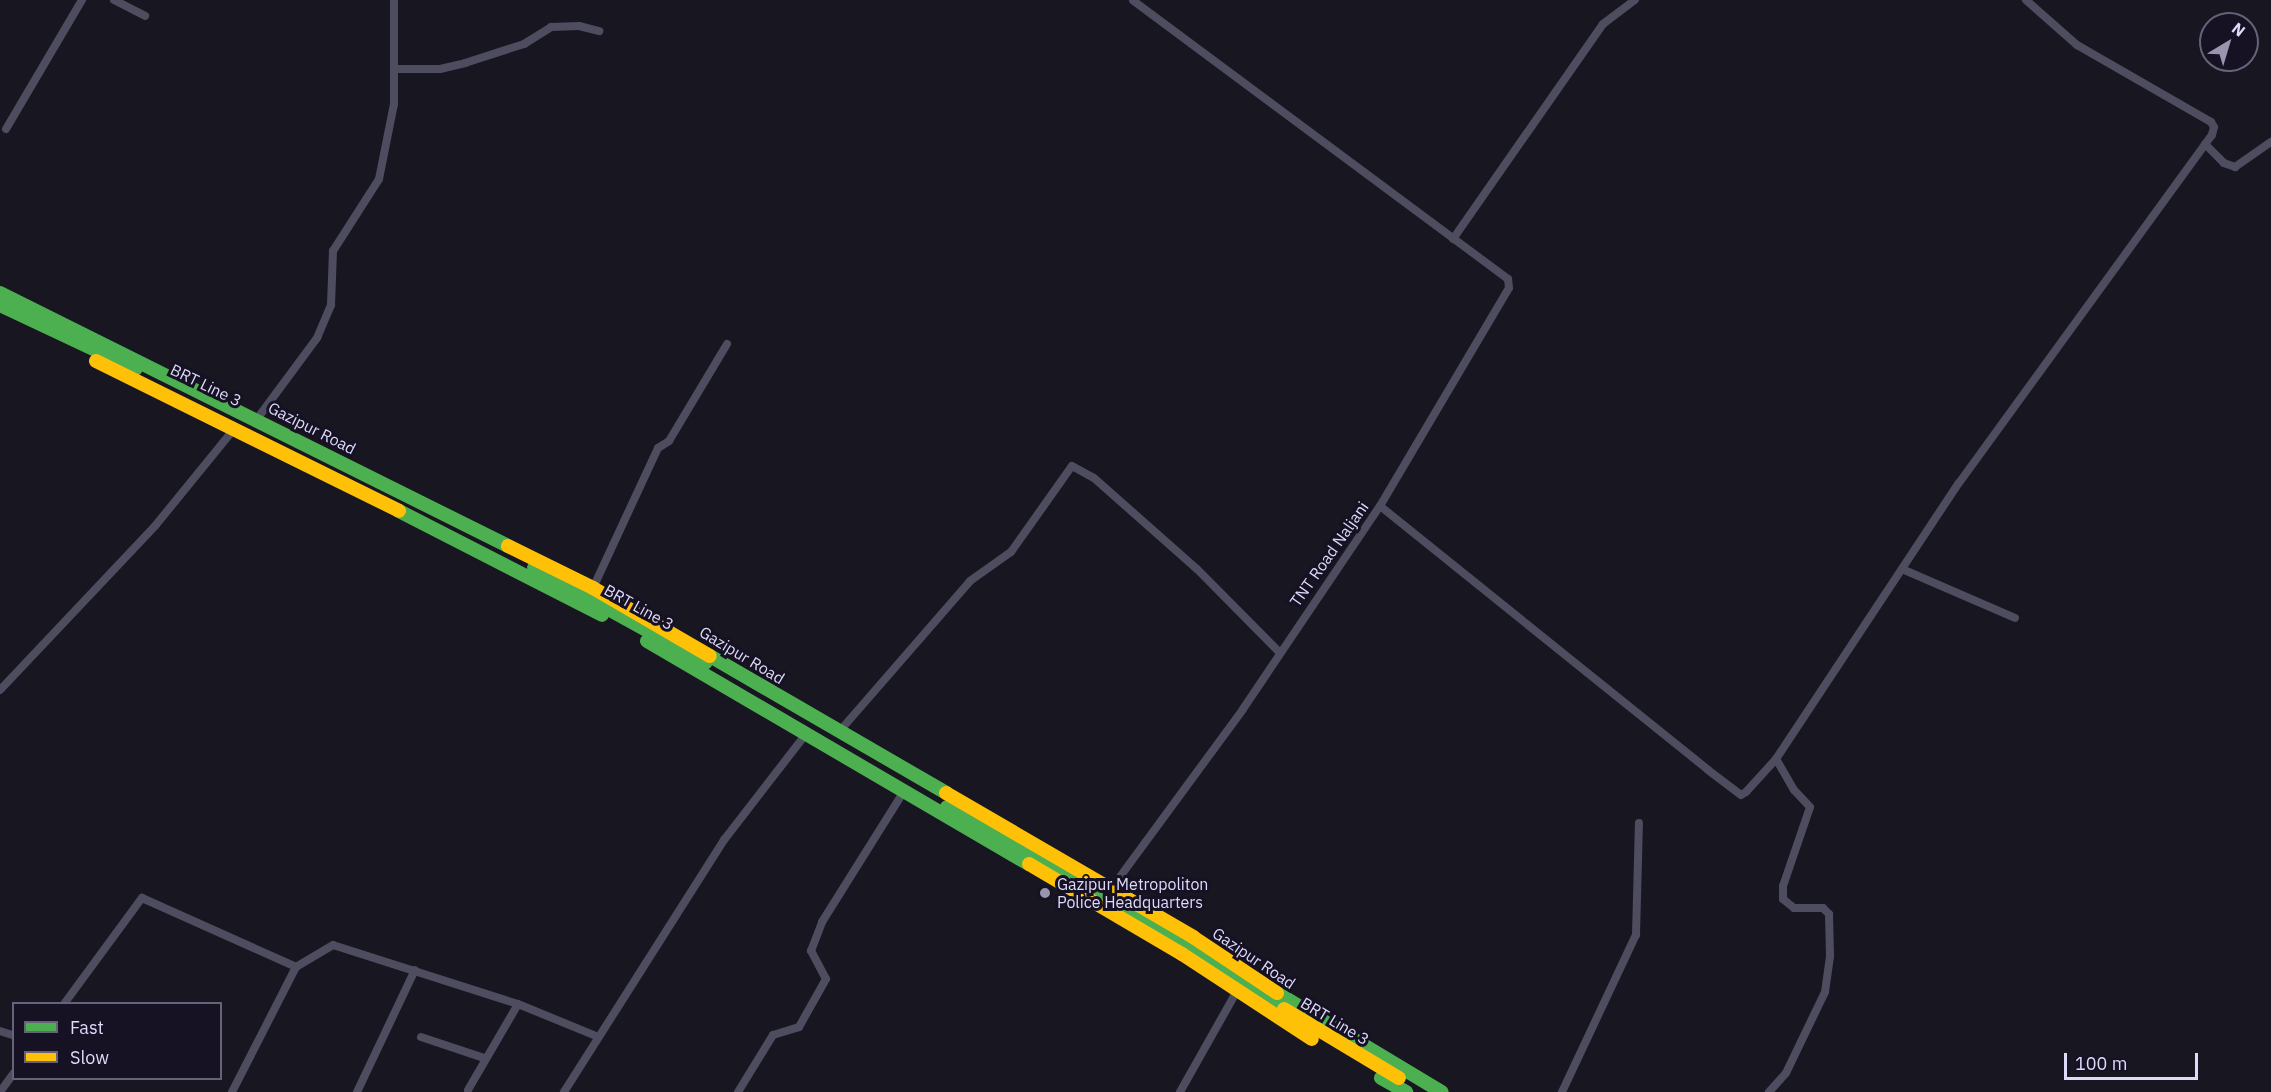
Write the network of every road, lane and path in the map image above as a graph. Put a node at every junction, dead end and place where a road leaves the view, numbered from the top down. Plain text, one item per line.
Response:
1 (82, 0) edge
2 (114, 0) edge
3 (394, 0) edge
4 (1133, 0) edge
5 (1635, 0) edge
6 (2026, 0) edge
7 (145, 16) dead end
8 (599, 32) dead end
9 (396, 69) junction
10 (6, 129) dead end
11 (2271, 142) edge
12 (2205, 144) junction
13 (1453, 239) junction
14 (0, 293) edge
15 (0, 305) edge
16 (0, 313) edge
17 (727, 344) dead end
18 (257, 418) junction
19 (235, 428) junction
20 (1380, 506) junction
21 (1902, 569) junction
22 (593, 588) junction
23 (2015, 618) dead end
24 (1280, 652) junction
25 (0, 690) edge
26 (838, 732) junction
27 (806, 734) junction
28 (1776, 759) junction
29 (903, 793) junction
30 (1639, 823) dead end
31 (1111, 889) junction
32 (296, 967) junction
33 (415, 970) junction
34 (1237, 991) junction
35 (65, 1002) edge
36 (518, 1004) junction
37 (0, 1031) edge
38 (12, 1035) dead end
39 (596, 1036) junction
40 (422, 1037) dead end
41 (483, 1058) junction
42 (12, 1076) edge
43 (468, 1090) dead end
44 (0, 1092) edge
45 (232, 1092) edge
46 (357, 1092) edge
47 (564, 1092) edge
48 (738, 1092) edge
49 (1180, 1092) edge
50 (1406, 1092) edge
51 (1424, 1092) edge
52 (1442, 1092) edge
53 (1562, 1092) edge
54 (1769, 1092) edge

1 - 10 street
2 - 7 street
3 - 9 street
4 - 13 street, TNT Road Naljani
5 - 13 street
6 - 12 street
8 - 9 street
9 - 18 street
11 - 12 street
12 - 21 street
13 - 20 street, TNT Road Naljani
14 - 18 main road, Gazipur Road
15 - 51 main road, BRT Line 3
16 - 19 main road, Gazipur Road
17 - 22 street
18 - 22 main road, Gazipur Road
19 - 25 street
19 - 27 main road, Gazipur Road
20 - 24 street, TNT Road Naljani
20 - 28 street
21 - 23 street
21 - 28 street
22 - 26 main road, Gazipur Road
24 - 26 street
24 - 31 street, TNT Road Naljani
26 - 31 main road, Gazipur Road
27 - 29 main road, Gazipur Road
27 - 39 street
28 - 54 street
29 - 34 main road, Gazipur Road
29 - 48 street
30 - 53 street
31 - 52 main road, Gazipur Road
32 - 33 street
32 - 35 street
32 - 45 street
33 - 36 street
33 - 46 street
34 - 49 street
34 - 50 main road, Gazipur Road
36 - 39 street
36 - 41 street
37 - 38 street
39 - 47 street
40 - 41 street
41 - 43 street
42 - 44 street

